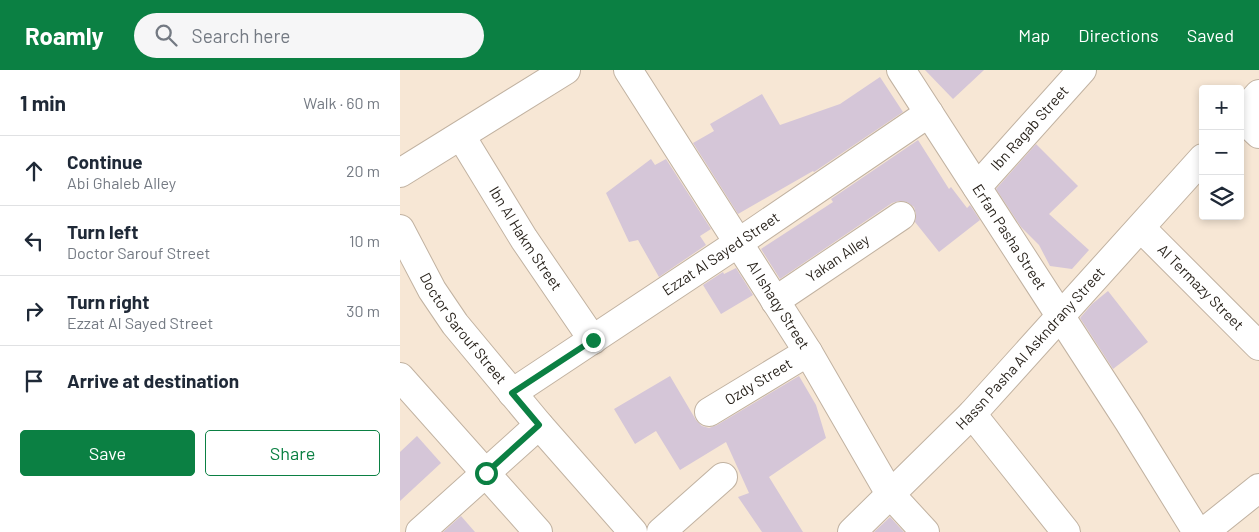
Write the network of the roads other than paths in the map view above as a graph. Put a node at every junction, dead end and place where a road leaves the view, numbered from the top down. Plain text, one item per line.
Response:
1 (566, 70) edge
2 (628, 70) edge
3 (901, 70) edge
4 (1082, 70) edge
5 (1259, 94) edge
6 (1244, 111) edge
7 (929, 113) junction
8 (1244, 119) edge
9 (1259, 134) edge
10 (461, 136) junction
11 (1199, 163) edge
12 (400, 173) edge
13 (977, 187) junction
14 (901, 216) dead end
15 (1141, 228) junction
16 (400, 229) edge
17 (738, 243) junction
18 (775, 301) junction
19 (1060, 316) junction
20 (1254, 331) edge
21 (593, 340) junction
22 (808, 352) junction
23 (400, 377) edge
24 (512, 393) junction
25 (709, 412) dead end
26 (972, 414) junction
27 (539, 425) junction
28 (486, 473) junction
29 (723, 477) dead end
30 (1259, 488) edge
31 (890, 494) junction
32 (420, 532) edge
33 (538, 532) edge
34 (633, 532) edge
35 (661, 532) edge
36 (852, 532) edge
37 (925, 532) edge
38 (1066, 532) edge
39 (1197, 532) edge
40 (1204, 532) edge

1 - 10 street
2 - 17 street, Al Ishaqy Street
3 - 7 street, Erfan Pasha Street
4 - 13 street, Ibn Ragab Street
5 - 6 street
7 - 13 street, Erfan Pasha Street
7 - 17 street, Ezzat Al Sayed Street
8 - 9 street
10 - 12 street
10 - 21 street, Ibn Al Hakm Street
11 - 15 street, Hassn Pasha Al Askndrany Street
13 - 19 street, Erfan Pasha Street
14 - 18 street, Yakan Alley
15 - 19 street, Hassn Pasha Al Askndrany Street
15 - 20 street, Al Termazy Street
16 - 24 street, Doctor Sarouf Street
17 - 18 street, Al Ishaqy Street
17 - 21 street, Ezzat Al Sayed Street
18 - 22 street, Al Ishaqy Street
19 - 26 street, Hassn Pasha Al Askndrany Street
19 - 39 street, Erfan Pasha Street
21 - 24 street, Ezzat Al Sayed Street
22 - 25 street, Ozdy Street
22 - 31 street, Al Ishaqy Street
23 - 28 street
24 - 27 street, Doctor Sarouf Street
26 - 31 street, Hassn Pasha Al Askndrany Street
26 - 38 street
27 - 28 street
27 - 34 street, Doctor Sarouf Street
28 - 32 street
28 - 33 street
29 - 35 street
30 - 40 street
31 - 36 street, Hassn Pasha Al Askndrany Street
31 - 37 street, Al Ishaqy Street

